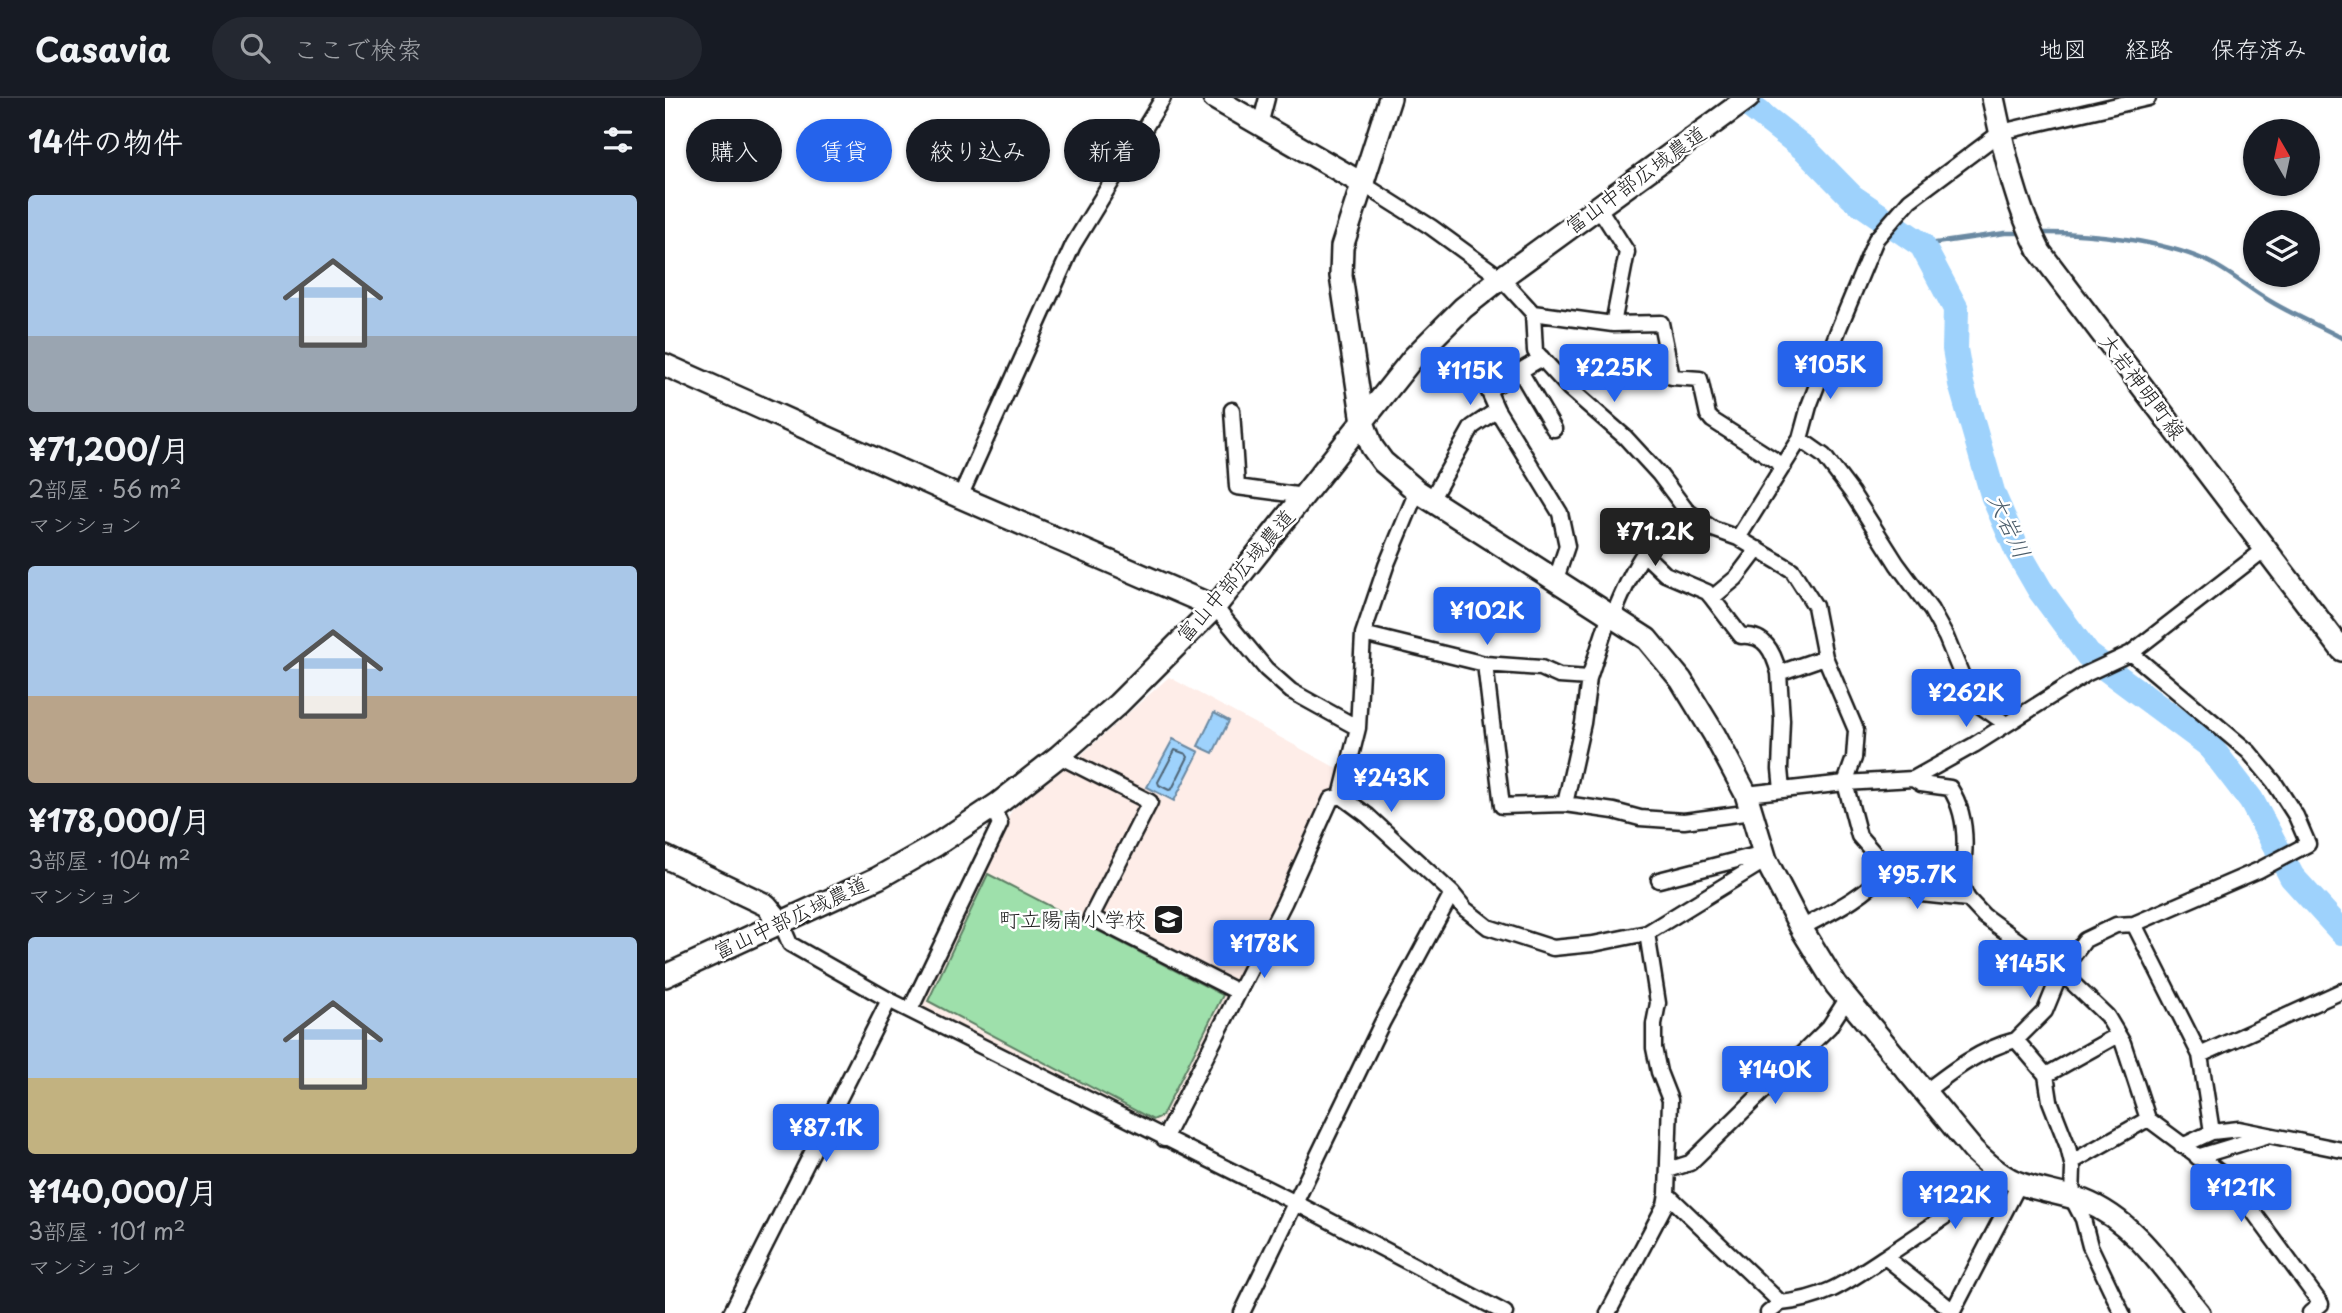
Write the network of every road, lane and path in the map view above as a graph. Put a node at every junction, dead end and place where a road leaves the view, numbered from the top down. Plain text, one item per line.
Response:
1 (1163, 98) edge
2 (1214, 98) edge
3 (1268, 98) edge
4 (1390, 98) edge
5 (1748, 98) edge
6 (1993, 98) edge
7 (2148, 98) edge
8 (1260, 125) junction
9 (2001, 132) junction
10 (1363, 184) junction
11 (1598, 208) junction
12 (1501, 278) junction
13 (1533, 313) junction
14 (1613, 324) junction
15 (1542, 358) junction
16 (665, 365) edge
17 (1520, 371) junction
18 (1232, 410) dead end
19 (1497, 410) junction
20 (1363, 422) junction
21 (1555, 429) dead end
22 (1800, 439) junction
23 (1784, 466) junction
24 (1424, 495) junction
25 (1304, 496) junction
26 (960, 497) junction
27 (1686, 510) junction
28 (1738, 538) junction
29 (1758, 549) junction
30 (2265, 549) junction
31 (1644, 554) junction
32 (1556, 579) junction
33 (1712, 598) junction
34 (1215, 607) junction
35 (1612, 615) junction
36 (1363, 634) junction
37 (2342, 650) edge
38 (2131, 653) junction
39 (1825, 657) junction
40 (1485, 664) junction
41 (1779, 673) junction
42 (1589, 678) junction
43 (2006, 724) junction
44 (1358, 728) junction
45 (1059, 756) junction
46 (1913, 779) junction
47 (1845, 783) junction
48 (1782, 790) junction
49 (1341, 796) junction
50 (1749, 803) junction
51 (1565, 804) junction
52 (993, 807) junction
53 (665, 857) edge
54 (1765, 857) junction
55 (1888, 869) junction
56 (1659, 880) dead end
57 (1452, 893) junction
58 (1968, 899) junction
59 (781, 923) junction
60 (2134, 924) junction
61 (1801, 928) junction
62 (1647, 933) junction
63 (2061, 972) junction
64 (665, 976) edge
65 (2342, 991) edge
66 (1238, 992) junction
67 (1847, 999) junction
68 (889, 1000) junction
69 (911, 1009) junction
70 (2117, 1034) junction
71 (2016, 1040) junction
72 (2200, 1055) junction
73 (2046, 1075) junction
74 (1925, 1091) junction
75 (2147, 1119) junction
76 (2212, 1132) junction
77 (2266, 1136) junction
78 (1164, 1139) junction
79 (2182, 1146) junction
80 (2342, 1150) edge
81 (2197, 1157) junction
82 (2072, 1163) junction
83 (1668, 1170) junction
84 (2012, 1180) junction
85 (1667, 1194) junction
86 (2072, 1198) junction
87 (1294, 1202) junction
88 (1885, 1257) junction
89 (1781, 1303) junction
90 (1953, 1312) edge
91 (731, 1313) edge
92 (1242, 1313) edge
93 (1505, 1313) edge
94 (1608, 1313) edge
95 (1768, 1313) edge
96 (2122, 1313) edge
97 (2199, 1313) edge
98 (2310, 1313) edge

1 - 26 street
2 - 8 street
3 - 8 street
4 - 10 street
5 - 11 street, 富山中部広域農道
6 - 9 street, 大岩神明町線
7 - 9 street
8 - 10 street
9 - 22 street
9 - 30 street, 大岩神明町線
10 - 12 street
10 - 20 street
11 - 12 street, 富山中部広域農道
11 - 14 street
12 - 13 street
12 - 20 street, 富山中部広域農道
13 - 14 street
13 - 15 street
14 - 23 street
15 - 17 street
15 - 27 street
16 - 26 street
17 - 19 street
17 - 21 street
18 - 25 street
19 - 24 street
19 - 32 street
20 - 24 street
20 - 25 street, 富山中部広域農道
22 - 23 street
22 - 43 street
23 - 28 street
24 - 32 street
24 - 36 street
25 - 34 street, 富山中部広域農道
26 - 34 street
27 - 28 street
27 - 31 street
28 - 29 street
29 - 33 street
29 - 39 street
30 - 37 street, 大岩神明町線
30 - 38 street
31 - 33 street
31 - 35 street
32 - 35 street
33 - 41 street
34 - 44 street
34 - 45 street, 富山中部広域農道
35 - 42 street
35 - 50 street
36 - 40 street
36 - 44 street
38 - 43 street
38 - 60 street
39 - 41 street
39 - 47 street
40 - 42 street
40 - 51 street
41 - 48 street
42 - 51 street
43 - 46 street
44 - 49 street
45 - 52 street, 富山中部広域農道
45 - 66 street
46 - 47 street
46 - 58 street
47 - 48 street
47 - 55 street
48 - 50 street
49 - 57 street
49 - 66 street
50 - 51 street
50 - 54 street
52 - 59 street, 富山中部広域農道
52 - 69 street
53 - 59 street
54 - 56 street
54 - 61 street
54 - 62 street
55 - 58 street
55 - 61 street
57 - 62 street
57 - 87 street
58 - 63 street
59 - 64 street, 富山中部広域農道
59 - 68 street
60 - 63 street
60 - 72 street
61 - 67 street
62 - 83 street
63 - 70 street
63 - 71 street
65 - 72 street
66 - 78 street
67 - 74 street
67 - 83 street
68 - 69 street
68 - 91 street
69 - 78 street
70 - 73 street
70 - 75 street
71 - 73 street
71 - 74 street
72 - 76 street
73 - 82 street
74 - 84 street
75 - 79 street
75 - 82 street
76 - 77 street
76 - 79 street
77 - 80 street
77 - 81 street
78 - 87 street
79 - 81 street
81 - 98 street
82 - 86 street
83 - 85 street
84 - 86 street
84 - 88 street
84 - 90 street
85 - 89 street
85 - 94 street
86 - 96 street
86 - 97 street
87 - 92 street
87 - 93 street
88 - 89 street
88 - 90 street
89 - 95 street

